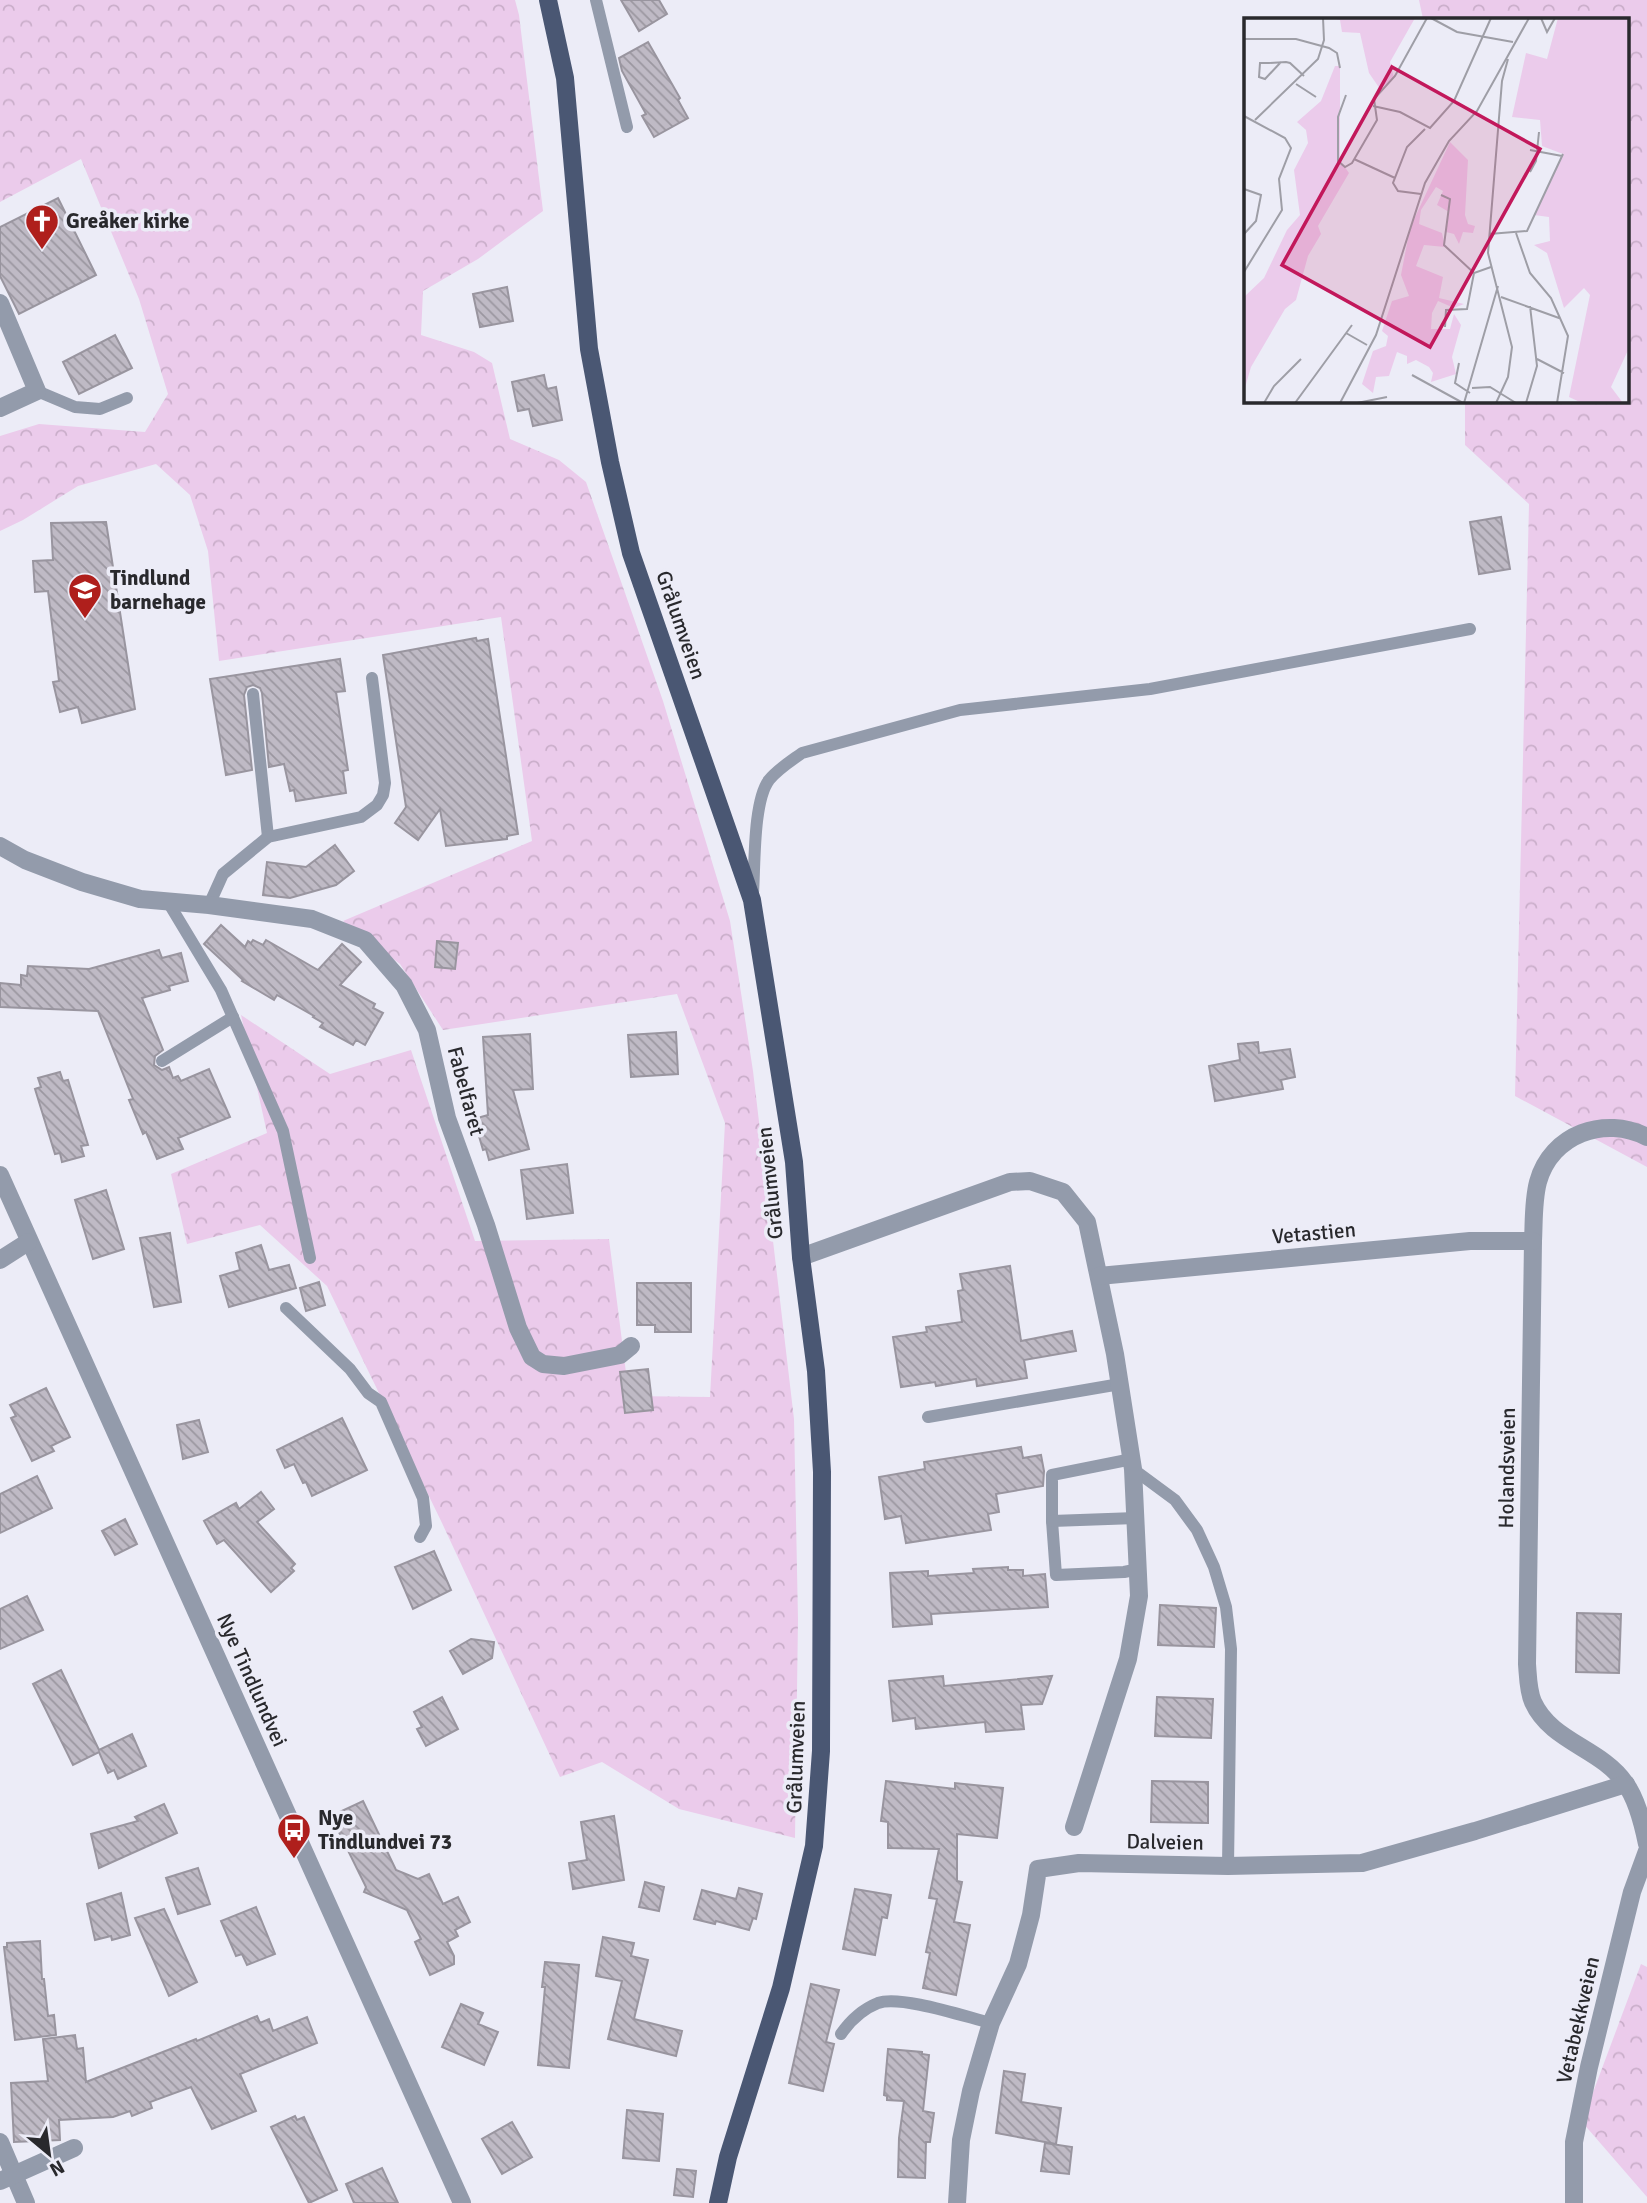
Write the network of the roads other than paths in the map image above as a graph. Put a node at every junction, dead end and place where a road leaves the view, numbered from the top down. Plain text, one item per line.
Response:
1 (548, 0) edge
2 (596, 0) edge
3 (627, 127) dead end
4 (0, 303) edge
5 (37, 391) junction
6 (127, 398) dead end
7 (0, 408) edge
8 (1470, 629) dead end
9 (372, 678) dead end
10 (253, 694) dead end
11 (268, 837) junction
12 (0, 846) edge
13 (752, 900) junction
14 (168, 902) junction
15 (209, 905) junction
16 (233, 1017) junction
17 (162, 1061) dead end
18 (1647, 1137) edge
19 (0, 1175) edge
20 (1534, 1241) junction
21 (28, 1242) junction
22 (310, 1258) dead end
23 (801, 1258) junction
24 (0, 1260) edge
25 (1099, 1276) junction
26 (286, 1308) dead end
27 (631, 1346) dead end
28 (1120, 1384) junction
29 (928, 1417) dead end
30 (1132, 1464) junction
31 (1136, 1518) junction
32 (1052, 1521) junction
33 (420, 1537) dead end
34 (1139, 1569) junction
35 (1626, 1784) junction
36 (1074, 1827) dead end
37 (1647, 1844) edge
38 (1647, 1851) edge
39 (1228, 1866) junction
40 (991, 2023) junction
41 (841, 2034) dead end
42 (0, 2142) edge
43 (74, 2148) dead end
44 (7, 2178) edge
45 (26, 2203) edge
46 (461, 2203) edge
47 (718, 2203) edge
48 (957, 2203) edge
49 (1574, 2203) edge

1 - 13 main road, Grålumveien
2 - 3 lane
4 - 5 street
5 - 6 lane
5 - 7 street
8 - 13 lane
9 - 11 lane
10 - 11 lane
11 - 15 lane
12 - 14 street, Fabelfaret
13 - 23 main road, Grålumveien
14 - 15 street, Fabelfaret
14 - 16 lane
15 - 27 street, Fabelfaret
16 - 17 lane
16 - 22 lane
18 - 20 street, Holandsveien
19 - 21 street, Nye Tindlundvei
20 - 25 street, Vetastien
20 - 35 street, Holandsveien
21 - 24 street
21 - 46 street, Nye Tindlundvei
23 - 25 street, Grålumveien
23 - 47 main road, Grålumveien
25 - 28 street, Grålumveien
26 - 33 lane
28 - 29 lane
28 - 30 street, Grålumveien
30 - 31 street, Grålumveien
30 - 32 lane
30 - 39 lane
31 - 32 lane
31 - 34 street, Grålumveien
32 - 34 lane
34 - 36 street, Grålumveien
35 - 37 street, Holandsveien
35 - 39 street, Dalveien
38 - 49 street, Vetabekkveien
39 - 40 street, Dalveien
40 - 41 lane
40 - 48 street, Dalveien
42 - 44 street
43 - 44 street
44 - 45 street

